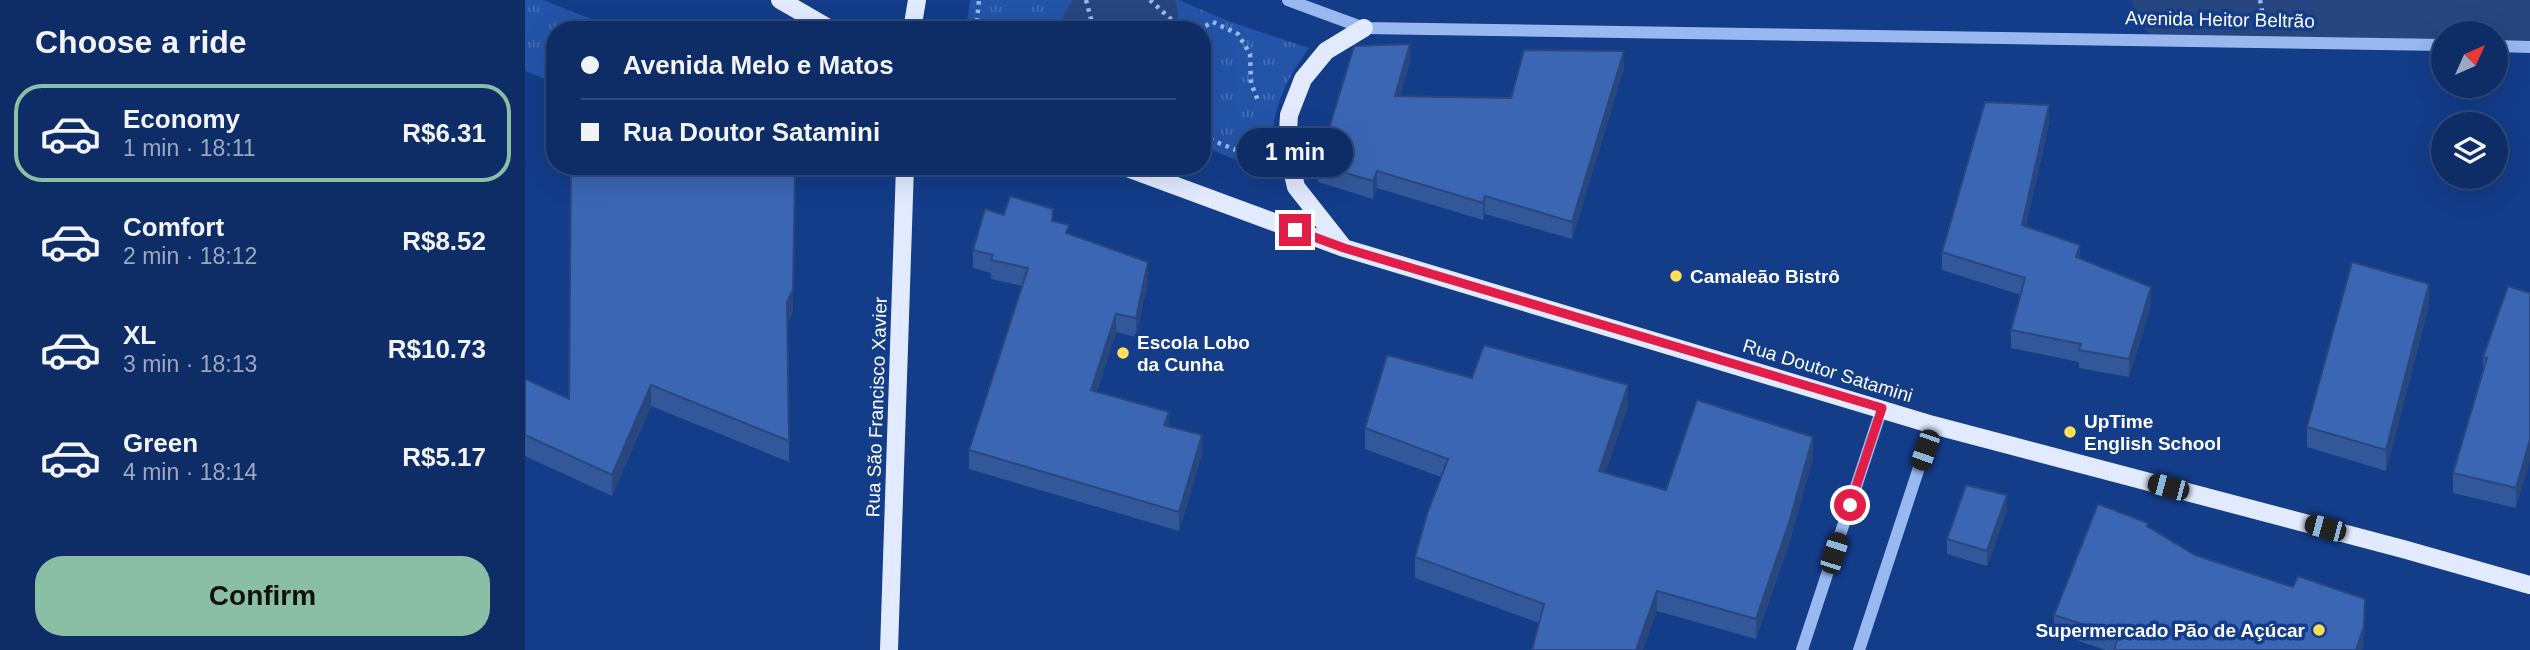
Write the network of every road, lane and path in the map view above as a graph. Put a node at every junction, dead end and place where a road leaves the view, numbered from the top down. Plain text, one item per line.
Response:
1 (780, 0) edge
2 (916, 0) edge
3 (979, 0) edge
4 (1086, 0) edge
5 (1150, 0) edge
6 (1288, 0) edge
7 (2260, 0) edge
8 (2262, 14) dead end
9 (816, 21) edge
10 (913, 21) edge
11 (978, 21) edge
12 (1092, 21) edge
13 (1173, 21) edge
14 (1211, 23) edge
15 (1364, 28) junction
16 (2431, 45) edge
17 (2508, 46) edge
18 (2530, 47) edge
19 (1259, 104) dead end
20 (1211, 140) edge
21 (1264, 152) dead end
22 (905, 175) edge
23 (1146, 175) edge
24 (1344, 248) junction
25 (1882, 408) junction
26 (1933, 425) junction
27 (2530, 585) edge
28 (889, 650) edge
29 (1802, 650) edge
30 (1859, 650) edge

1 - 9 main road
2 - 10 main road
3 - 11 path
4 - 12 path
5 - 13 path
6 - 15 street, Avenida Heitor Beltrão
7 - 8 path
14 - 19 path
15 - 16 street, Avenida Heitor Beltrão
15 - 24 main road
17 - 18 street
20 - 21 path
22 - 28 main road, Rua São Francisco Xavier
23 - 24 main road, Rua Doutor Satamini
24 - 25 main road, Rua Doutor Satamini
25 - 26 main road, Rua Doutor Satamini
25 - 29 street
26 - 27 main road, Rua Doutor Satamini
26 - 30 street

